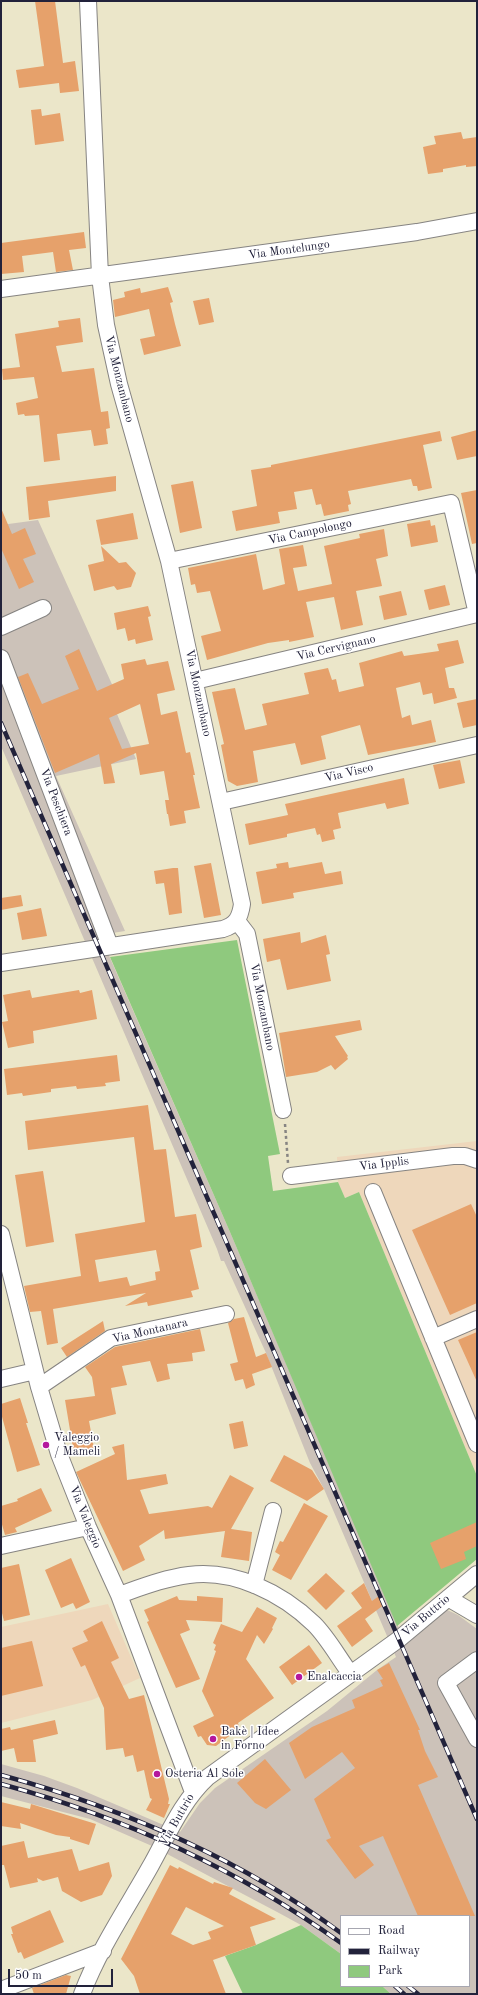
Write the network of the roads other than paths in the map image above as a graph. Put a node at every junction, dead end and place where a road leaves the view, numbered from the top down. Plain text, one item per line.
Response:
1 (88, 1) edge
2 (477, 221) edge
3 (100, 276) junction
4 (1, 289) edge
5 (169, 561) junction
6 (43, 608) dead end
7 (477, 614) edge
8 (1, 627) edge
9 (1, 658) edge
10 (195, 681) junction
11 (477, 745) edge
12 (221, 802) junction
13 (237, 921) junction
14 (110, 946) junction
15 (1, 963) edge
16 (283, 1110) road end
17 (477, 1160) edge
18 (291, 1176) dead end
19 (373, 1192) dead end
20 (2, 1242) edge
21 (226, 1314) dead end
22 (477, 1319) edge
23 (433, 1338) junction
24 (35, 1371) junction
25 (1, 1379) edge
26 (39, 1387) junction
27 (477, 1444) edge
28 (273, 1511) dead end
29 (88, 1527) junction
30 (1, 1546) edge
31 (477, 1574) edge
32 (254, 1585) junction
33 (119, 1595) junction
34 (448, 1598) junction
35 (477, 1615) edge
36 (477, 1660) edge
37 (350, 1673) junction
38 (477, 1739) edge
39 (193, 1792) junction
40 (103, 1951) junction
41 (1, 1990) edge
42 (82, 1994) edge

1 - 3 street, Via Monzambano
2 - 3 street, Via Montelungo
3 - 4 street
3 - 5 street, Via Monzambano
5 - 7 street, Via Campolongo
5 - 10 street, Via Monzambano
6 - 8 street
7 - 10 street, Via Cervignano
9 - 14 street, Via Peschiera
10 - 12 street, Via Monzambano
11 - 12 street, Via Visco
12 - 13 street, Via Monzambano
13 - 14 street
13 - 16 street, Via Monzambano
14 - 15 street
17 - 18 street, Via Ipplis
19 - 23 street
20 - 24 street, Via Valeggio
21 - 26 street, Via Montanara
22 - 23 street
23 - 27 street
24 - 25 street
24 - 26 street, Via Valeggio
26 - 29 street, Via Valeggio
28 - 32 street
29 - 30 street
29 - 33 street, Via Valeggio
31 - 34 street, Via Buttrio
32 - 33 street
32 - 37 street
33 - 39 street, Via Valeggio
34 - 35 street
34 - 37 street, Via Buttrio
36 - 38 street
37 - 39 street, Via Buttrio
39 - 40 street, Via Buttrio
40 - 41 street
40 - 42 street, Via Buttrio

